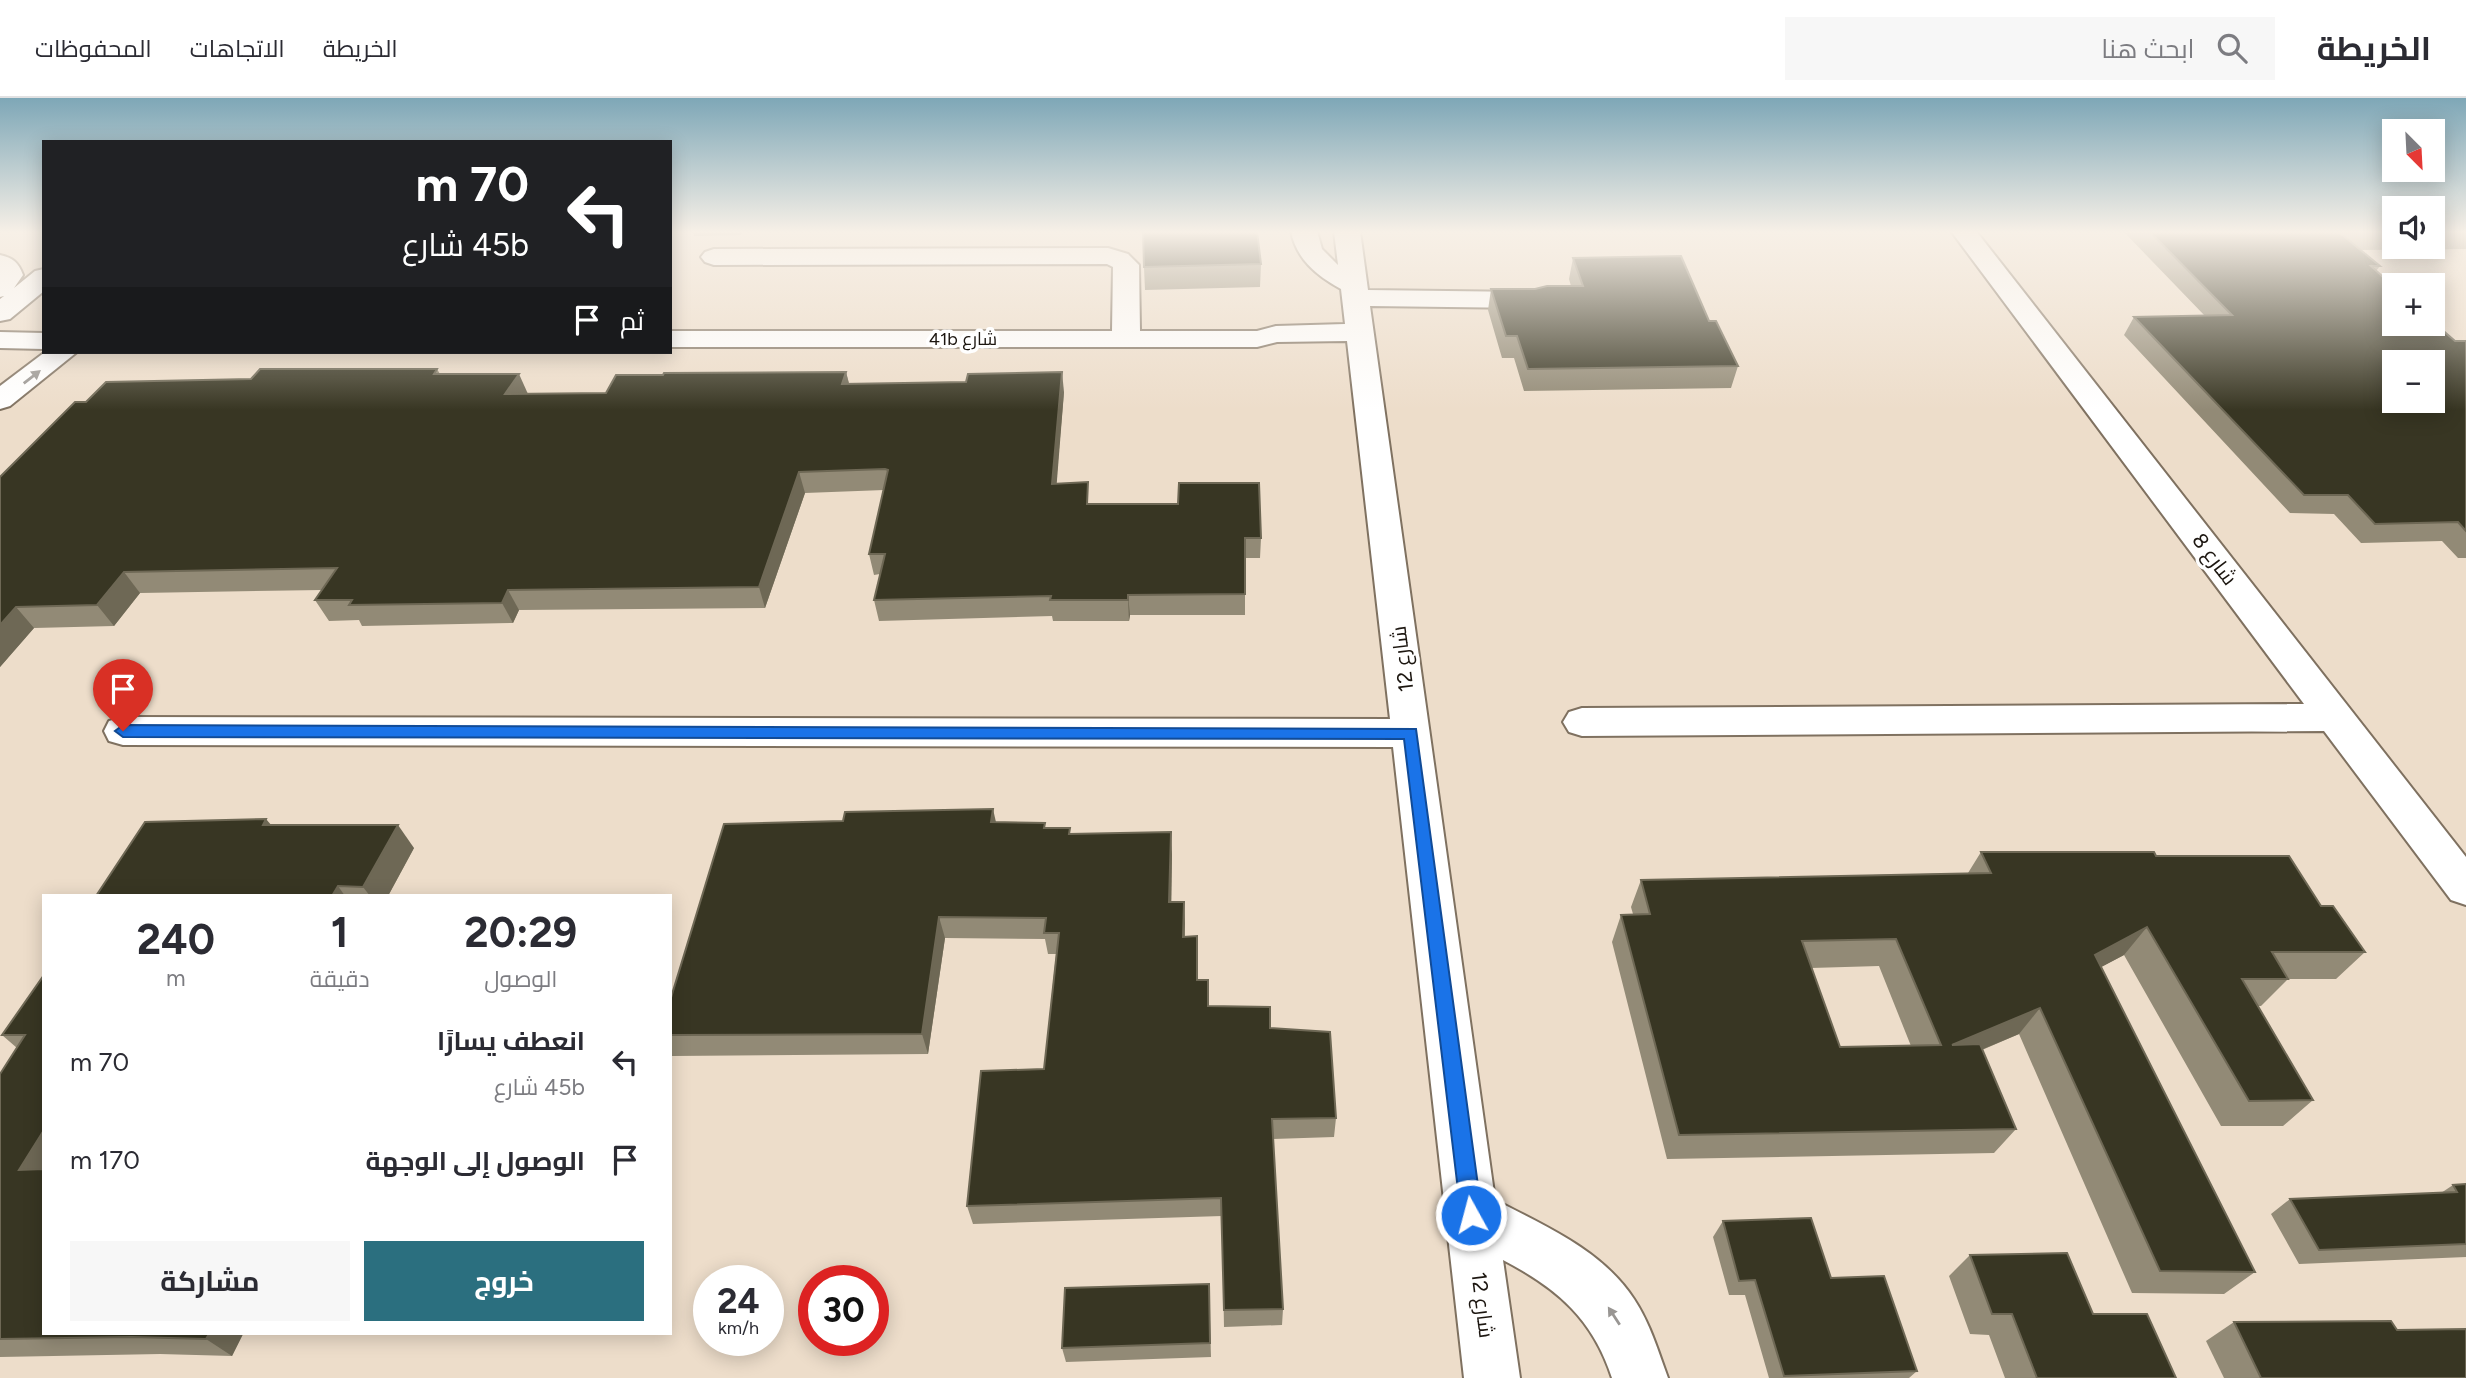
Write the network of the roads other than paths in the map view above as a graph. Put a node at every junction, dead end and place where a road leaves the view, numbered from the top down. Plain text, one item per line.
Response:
1 (28, 291) edge
2 (1126, 291) edge
3 (1341, 291) edge
4 (1355, 291) edge
5 (2009, 291) edge
6 (1531, 300) edge
7 (0, 313) edge
8 (1358, 315) junction
9 (1126, 339) junction
10 (0, 340) edge
11 (672, 340) edge
12 (42, 343) edge
13 (42, 349) edge
14 (42, 352) edge
15 (0, 376) edge
16 (0, 400) edge
17 (2336, 718) junction
18 (1582, 722) dead end
19 (123, 731) dead end
20 (1411, 733) junction
21 (2466, 888) edge
22 (1471, 1215) junction
23 (1492, 1378) edge
24 (1640, 1378) edge

1 - 7 street
2 - 9 street
3 - 8 street
4 - 8 street, شارع 12
5 - 17 street, شارع 8
6 - 8 street, 41b شارع
8 - 9 street, 41b شارع
8 - 20 street, شارع 12
9 - 11 street, 41b شارع
10 - 12 street
13 - 15 street
16 -> 14 street
17 - 18 street
17 - 21 street, شارع 8
19 - 20 street
20 - 22 street, شارع 12
22 - 23 street, شارع 12
24 -> 22 street

